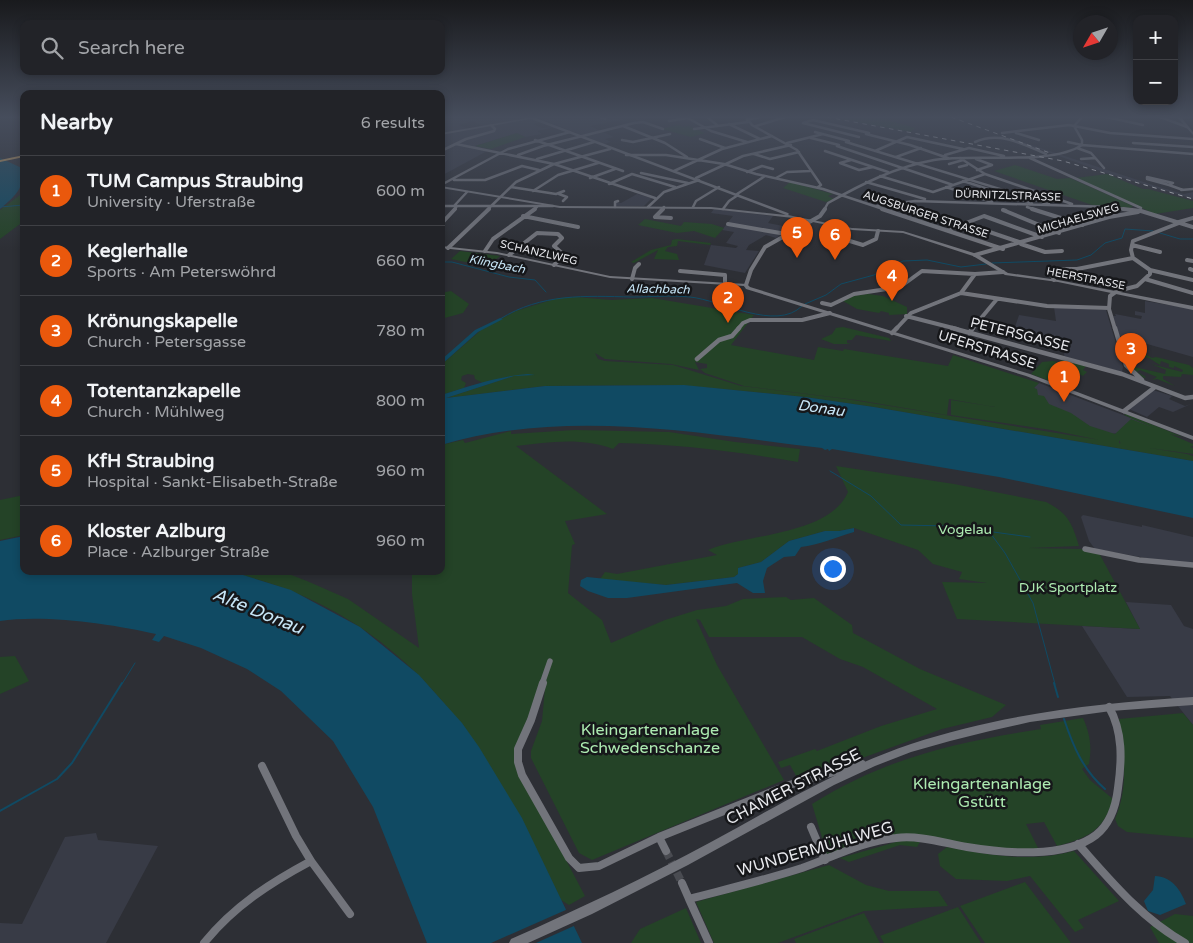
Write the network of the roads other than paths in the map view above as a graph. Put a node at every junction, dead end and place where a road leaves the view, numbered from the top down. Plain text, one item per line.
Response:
1 (486, 161) edge
2 (544, 161) edge
3 (565, 161) edge
4 (594, 161) edge
5 (644, 161) edge
6 (694, 161) edge
7 (708, 161) edge
8 (732, 161) edge
9 (803, 161) edge
10 (849, 161) edge
11 (855, 161) edge
12 (882, 161) edge
13 (911, 161) edge
14 (930, 161) edge
15 (957, 161) edge
16 (964, 161) edge
17 (981, 161) edge
18 (1039, 161) edge
19 (1098, 161) edge
20 (598, 163) junction
21 (918, 163) junction
22 (554, 164) junction
23 (724, 164) junction
24 (949, 164) dead end
25 (967, 164) junction
26 (790, 166) dead end
27 (873, 167) junction
28 (959, 167) dead end
29 (901, 168) junction
30 (1104, 168) dead end
31 (615, 169) junction
32 (773, 169) dead end
33 (540, 170) junction
34 (976, 170) junction
35 (570, 171) junction
36 (623, 171) dead end
37 (674, 171) junction
38 (808, 171) junction
39 (747, 172) junction
40 (888, 172) junction
41 (641, 173) dead end
42 (984, 174) junction
43 (765, 176) junction
44 (880, 176) junction
45 (590, 178) junction
46 (776, 178) junction
47 (698, 179) junction
48 (972, 179) junction
49 (452, 180) junction
50 (963, 181) junction
51 (866, 182) junction
52 (1145, 182) dead end
53 (688, 183) junction
54 (609, 184) junction
55 (445, 185) edge
56 (953, 185) junction
57 (1169, 185) junction
58 (511, 187) junction
59 (675, 187) junction
60 (719, 187) junction
61 (946, 187) junction
62 (445, 188) edge
63 (818, 188) junction
64 (1193, 189) edge
65 (1183, 190) junction
66 (533, 191) junction
67 (564, 191) dead end
68 (467, 192) junction
69 (559, 194) junction
70 (738, 195) junction
71 (842, 196) junction
72 (500, 198) junction
73 (655, 198) junction
74 (563, 201) dead end
75 (618, 201) dead end
76 (932, 201) junction
77 (1000, 205) junction
78 (1022, 205) junction
79 (445, 206) edge
80 (456, 206) junction
81 (491, 206) junction
82 (539, 206) junction
83 (876, 206) junction
84 (1036, 206) junction
85 (1052, 206) junction
86 (1075, 206) junction
87 (615, 207) junction
88 (648, 207) junction
89 (664, 207) junction
90 (693, 207) junction
91 (723, 209) junction
92 (775, 209) junction
93 (1141, 211) junction
94 (1006, 212) dead end
95 (523, 216) junction
96 (780, 216) junction
97 (671, 218) dead end
98 (1193, 218) edge
99 (445, 219) edge
100 (811, 221) junction
101 (1179, 223) junction
102 (728, 224) dead end
103 (966, 224) junction
104 (830, 225) junction
105 (1084, 225) junction
106 (578, 227) dead end
107 (1193, 227) edge
108 (948, 230) junction
109 (878, 231) junction
110 (1060, 233) junction
111 (786, 234) junction
112 (830, 235) junction
113 (1042, 237) junction
114 (830, 242) dead end
115 (1022, 244) junction
116 (1132, 245) junction
117 (445, 248) edge
118 (448, 248) junction
119 (1004, 249) junction
120 (485, 251) junction
121 (1062, 251) dead end
122 (1160, 252) dead end
123 (509, 255) junction
124 (975, 255) junction
125 (1133, 258) junction
126 (1187, 260) dead end
127 (1193, 261) edge
128 (639, 264) dead end
129 (554, 265) junction
130 (1150, 270) junction
131 (1003, 272) junction
132 (975, 274) junction
133 (632, 279) junction
134 (1145, 279) junction
135 (1054, 280) junction
136 (1193, 280) edge
137 (679, 282) junction
138 (725, 284) junction
139 (746, 287) junction
140 (961, 293) junction
141 (1111, 293) junction
142 (1193, 293) edge
143 (997, 299) junction
144 (798, 302) joint
145 (822, 303) dead end
146 (1109, 308) junction
147 (1193, 308) edge
148 (830, 313) junction
149 (906, 316) junction
150 (969, 333) junction
151 (892, 334) junction
152 (697, 359) dead end
153 (1147, 383) junction
154 (1156, 387) junction
155 (1192, 399) edge
156 (1124, 411) junction
157 (1193, 438) edge
158 (1085, 549) dead end
159 (1193, 565) edge
160 (550, 661) dead end
161 (1193, 702) edge
162 (1109, 707) junction
163 (907, 750) junction
164 (262, 766) dead end
165 (811, 827) dead end
166 (659, 837) junction
167 (1078, 844) junction
168 (666, 851) tunnel mouth
169 (825, 860) junction
170 (312, 861) junction
171 (682, 883) tunnel mouth
172 (689, 899) junction
173 (350, 914) dead end
174 (204, 943) edge
175 (515, 943) edge
176 (709, 943) edge
177 (1185, 943) edge

1 - 49 street
2 - 22 street
3 - 22 street
4 - 20 street
5 - 37 street
6 - 37 street
7 - 23 street, AUGSBURGER STRASSE
8 - 23 street
9 - 38 street
10 - 27 street
11 - 27 street
12 - 29 street
13 - 21 street
14 - 21 street
15 - 24 street
16 - 25 street
17 - 34 street
18 - 93 street
19 - 30 street
20 - 31 street
20 - 35 street
21 - 29 street
21 - 48 street
22 - 33 street
22 - 35 street
23 - 39 street, AUGSBURGER STRASSE
23 - 47 street
25 - 28 street
25 - 34 street
26 - 38 street
27 - 40 street
29 - 40 street
29 - 56 street
31 - 36 street
31 - 45 street
32 - 39 street
33 - 49 street
33 - 58 street
34 - 42 street
35 - 45 street
35 - 66 street
37 - 47 street
38 - 46 street
38 - 63 street
39 - 43 street, AUGSBURGER STRASSE
40 - 44 street
41 - 53 street
42 - 48 street
42 - 86 street
43 - 46 street, AUGSBURGER STRASSE
43 - 70 street
44 - 51 street
44 - 61 street
45 - 54 street
46 - 63 street, AUGSBURGER STRASSE
47 - 53 street
47 - 60 street
48 - 50 street
48 - 85 street
49 - 55 street
50 - 56 street
50 - 84 street
51 - 71 street
51 - 76 street
52 - 65 street
53 - 59 street
54 - 59 street
54 - 73 street
56 - 61 street
57 - 57 street
57 - 65 street
58 - 66 street
58 - 72 street
59 - 73 street
60 - 70 street
60 - 90 street
61 - 77 street
62 - 68 street
63 - 71 street, AUGSBURGER STRASSE
64 - 65 street
66 - 69 street
67 - 69 street
68 - 72 street
68 - 80 street
69 - 74 street
70 - 91 street
70 - 92 street
71 - 83 street, AUGSBURGER STRASSE
71 - 100 street
72 - 81 street
72 - 82 street
73 - 88 street
75 - 87 street
76 - 77 street, DÜRNITZLSTRASSE
76 - 83 street, DÜRNITZLSTRASSE
77 - 78 street, DÜRNITZLSTRASSE
78 - 84 street, DÜRNITZLSTRASSE
78 - 105 street
79 - 80 street
80 - 81 street
80 - 99 street
81 - 82 street
81 - 118 street
82 - 87 street
82 - 95 street
83 - 108 street, AUGSBURGER STRASSE
84 - 85 street, DÜRNITZLSTRASSE
85 - 86 street, DÜRNITZLSTRASSE
86 - 93 street, DÜRNITZLSTRASSE
87 - 88 street
88 - 89 street
89 - 90 street
89 - 97 street
90 - 91 street
91 - 96 street
92 - 96 street
92 - 100 street
93 - 101 street
93 - 105 street, MICHAELSWEG
94 - 110 street
95 - 106 street
95 - 120 street
96 - 100 street
98 - 101 street
100 - 104 street
100 - 111 street
101 - 107 street
101 - 116 street
102 - 111 street
103 - 108 street
103 - 113 street
103 - 115 street
104 - 109 street
104 - 112 street
105 - 110 street, MICHAELSWEG
108 - 119 street, AUGSBURGER STRASSE
109 - 112 street
109 - 124 street
110 - 113 street, MICHAELSWEG
111 - 139 street
112 - 114 street
113 - 115 street, MICHAELSWEG
115 - 119 street, MICHAELSWEG
115 - 121 street, MICHAELSWEG
116 - 122 street
116 - 125 street
117 - 118 street, SCHANZLWEG
118 - 120 street, SCHANZLWEG
119 - 124 street, MICHAELSWEG
120 - 123 street, SCHANZLWEG
123 - 129 street, SCHANZLWEG
123 - 129 street
124 - 131 street
125 - 130 street
125 - 135 street
126 - 127 street
128 - 133 street
129 - 133 street, SCHANZLWEG
130 - 134 street
130 - 136 street
131 - 132 street, HEERSTRASSE
131 - 135 street, HEERSTRASSE
132 - 140 street
132 - 145 street, HEERSTRASSE
133 - 137 street, SCHANZLWEG
134 - 141 street
134 - 142 street
135 - 141 street, HEERSTRASSE
137 - 138 street, SCHANZLWEG
137 - 138 street
138 - 139 street, SCHANZLWEG
139 - 144 street, SCHANZLWEG
140 - 143 street
140 - 149 street
141 - 146 street
141 - 147 street, HEERSTRASSE
143 - 146 street
143 - 150 street
144 - 148 street, UFERSTRASSE
146 - 153 street
148 - 151 street, UFERSTRASSE
148 - 152 street
149 - 150 street, PETERSGASSE
149 - 151 street
150 - 153 street, PETERSGASSE
151 - 156 street, UFERSTRASSE
153 - 154 street, PETERSGASSE
154 - 155 street, PETERSGASSE
154 - 156 street
156 - 157 street, UFERSTRASSE
158 - 159 street
160 - 166 street
161 - 162 street, CHAMER STRASSE
162 - 163 street, CHAMER STRASSE
162 - 167 street, WUNDERMÜHLWEG
163 - 166 street
163 - 175 street, CHAMER STRASSE
164 - 170 street
165 - 169 street
166 - 168 street
167 - 169 street, WUNDERMÜHLWEG
167 - 177 street
169 - 172 street, WUNDERMÜHLWEG
170 - 173 street
170 - 174 street
171 - 172 street
172 - 176 street

